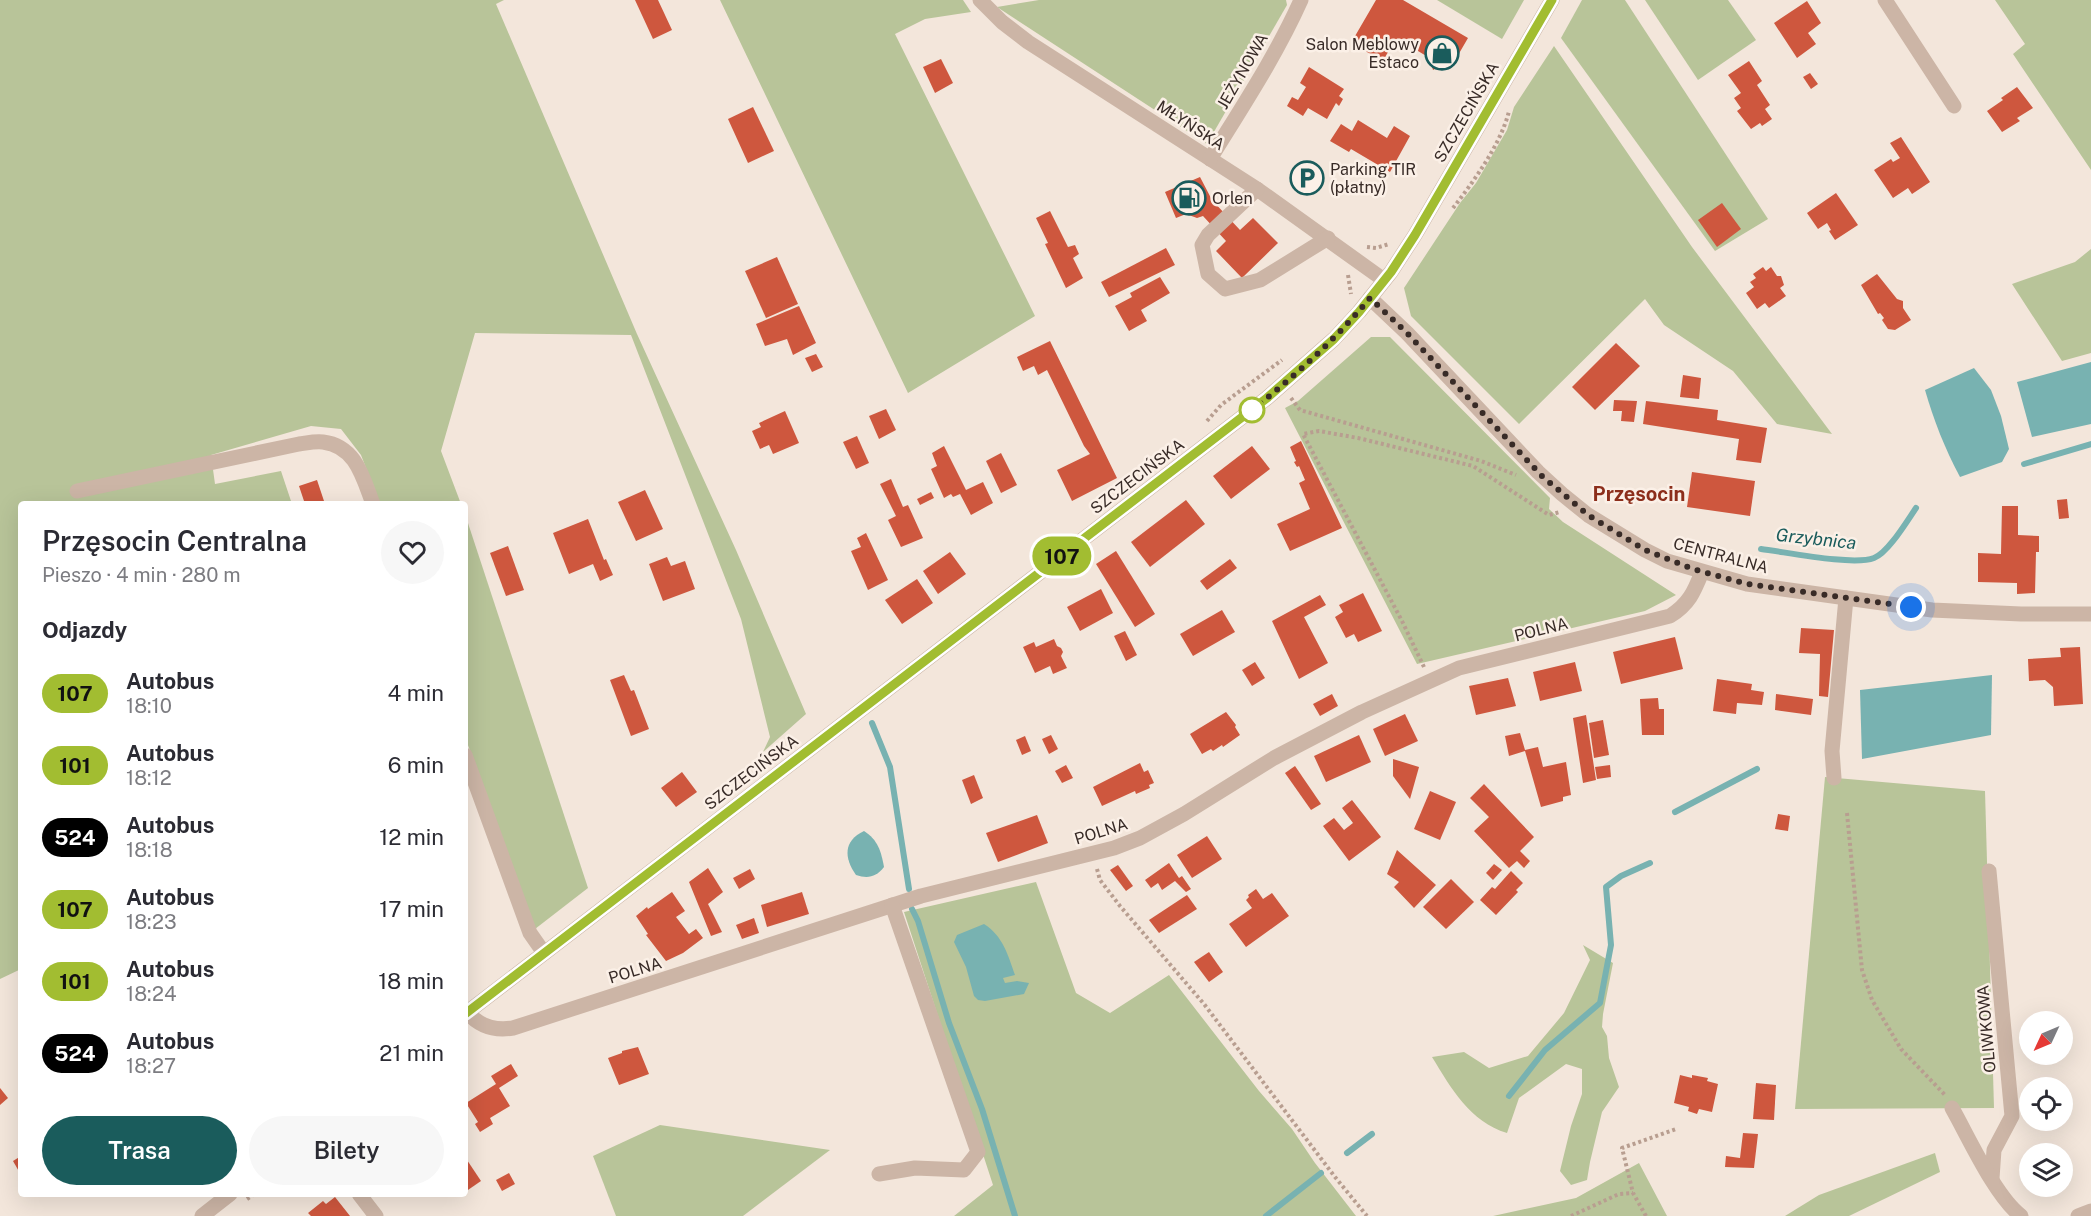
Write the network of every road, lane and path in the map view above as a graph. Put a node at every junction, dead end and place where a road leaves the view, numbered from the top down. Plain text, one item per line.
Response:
1 (980, 0) edge
2 (1301, 0) edge
3 (1552, 0) edge
4 (1886, 0) edge
5 (1954, 106) dead end
6 (1210, 159) junction
7 (1257, 189) junction
8 (1328, 238) junction
9 (1384, 280) junction
10 (1370, 298) junction
11 (1294, 402) dead end
12 (1542, 476) junction
13 (77, 491) dead end
14 (372, 501) edge
15 (1578, 507) junction
16 (1702, 572) junction
17 (1846, 598) junction
18 (2091, 614) edge
19 (1430, 680) junction
20 (468, 763) edge
21 (1834, 778) dead end
22 (1847, 813) dead end
23 (1092, 854) junction
24 (1989, 871) dead end
25 (892, 905) junction
26 (544, 953) junction
27 (468, 1011) edge
28 (468, 1015) edge
29 (1952, 1108) joint
30 (1676, 1130) dead end
31 (879, 1174) dead end
32 (1992, 1178) junction
33 (1633, 1193) junction
34 (226, 1197) edge
35 (362, 1197) edge
36 (2091, 1211) edge
37 (202, 1216) edge
38 (376, 1216) edge
39 (1367, 1216) edge
40 (1571, 1216) edge
41 (1646, 1216) edge
42 (2021, 1216) edge
43 (2078, 1216) edge

1 - 6 street, MŁYŃSKA
2 - 6 street, JEŻYNOWA
3 - 9 street, SZCZECIŃSKA
4 - 5 street
6 - 7 street, MŁYŃSKA
7 - 8 street, MŁYŃSKA
7 - 8 street
8 - 9 street, MŁYŃSKA
9 - 10 street, SZCZECIŃSKA
10 - 12 street, CENTRALNA
10 - 26 street, SZCZECIŃSKA
11 - 12 path
12 - 15 street, CENTRALNA
13 - 14 street
15 - 16 street, CENTRALNA
15 - 19 path
16 - 17 street, CENTRALNA
16 - 19 street, POLNA
17 - 18 street, CENTRALNA
17 - 21 street
19 - 23 street, POLNA
20 - 26 street
22 - 29 path
23 - 25 street, POLNA
23 - 39 path
24 - 32 street, OLIWKOWA
25 - 28 street, POLNA
25 - 31 street
26 - 27 street, SZCZECIŃSKA
29 - 32 street
30 - 33 path
32 - 42 street
33 - 40 path
33 - 41 path
34 - 37 street
35 - 38 street
36 - 43 street

